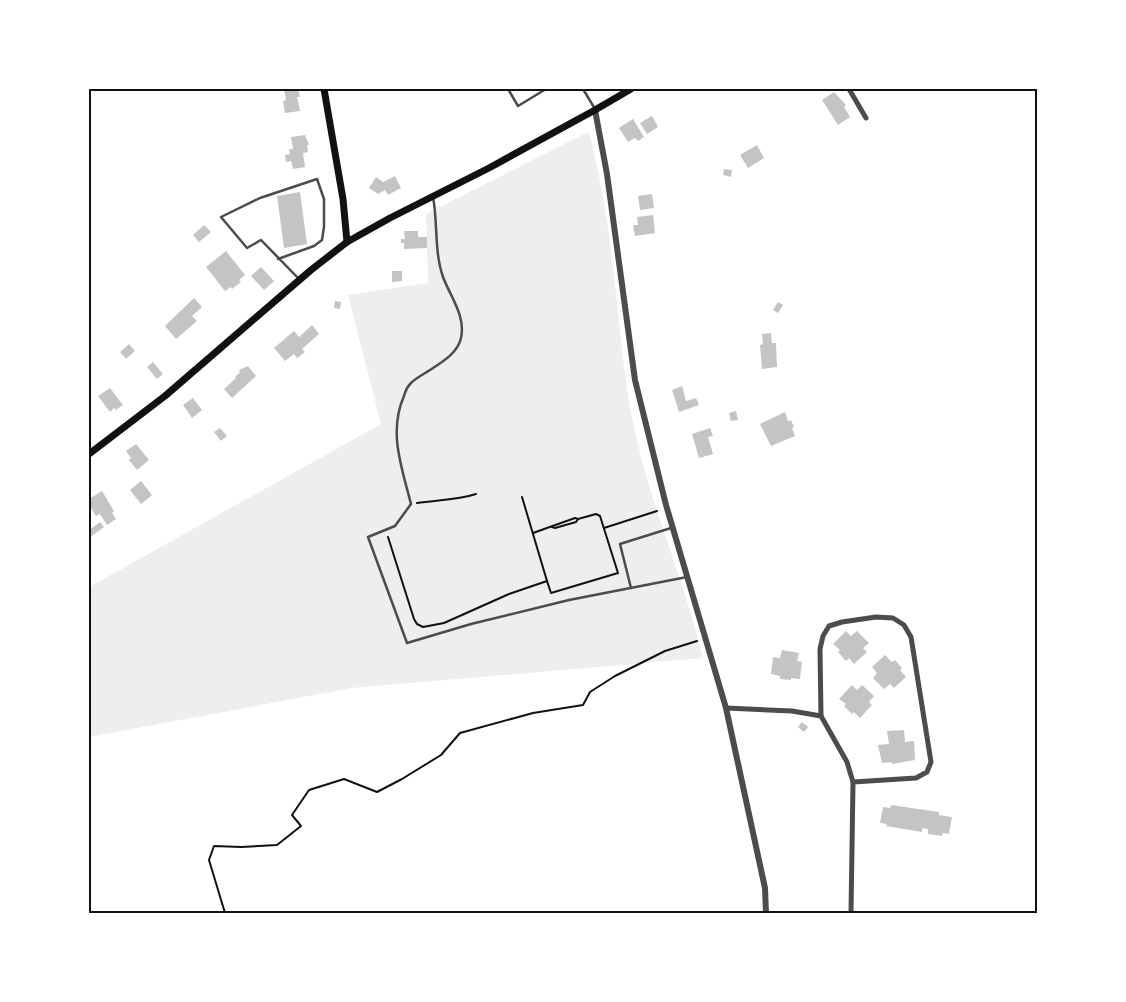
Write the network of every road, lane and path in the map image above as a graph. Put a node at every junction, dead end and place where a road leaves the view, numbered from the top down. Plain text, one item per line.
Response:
1 (325, 89) edge
2 (508, 89) edge
3 (547, 89) edge
4 (583, 89) edge
5 (631, 89) edge
6 (849, 89) edge
7 (595, 110) junction
8 (866, 118) dead end
9 (433, 196) junction
10 (348, 242) junction
11 (278, 259) junction
12 (300, 280) junction
13 (89, 454) edge
14 (476, 494) dead end
15 (522, 497) dead end
16 (411, 504) junction
17 (657, 511) dead end
18 (673, 527) junction
19 (604, 528) junction
20 (386, 530) junction
21 (533, 533) junction
22 (688, 577) junction
23 (547, 581) junction
24 (631, 588) junction
25 (706, 638) junction
26 (726, 708) junction
27 (821, 716) junction
28 (853, 782) junction
29 (225, 913) edge
30 (766, 913) edge
31 (850, 913) edge

1 - 10 main road
2 - 3 lane
4 - 7 lane
5 - 7 main road
6 - 8 street
7 - 9 main road
7 - 18 street
9 - 10 main road
9 - 16 lane
10 - 12 main road
11 - 11 lane
11 - 12 lane
12 - 13 main road
14 - 16 path
15 - 21 path
16 - 20 lane
17 - 19 path
18 - 22 street
18 - 24 lane
19 - 21 path
19 - 23 path
20 - 23 path
20 - 24 lane
21 - 23 path
22 - 24 lane
22 - 25 street
25 - 26 street
25 - 29 path
26 - 27 street
26 - 30 street
27 - 28 street
27 - 28 street
28 - 31 street

